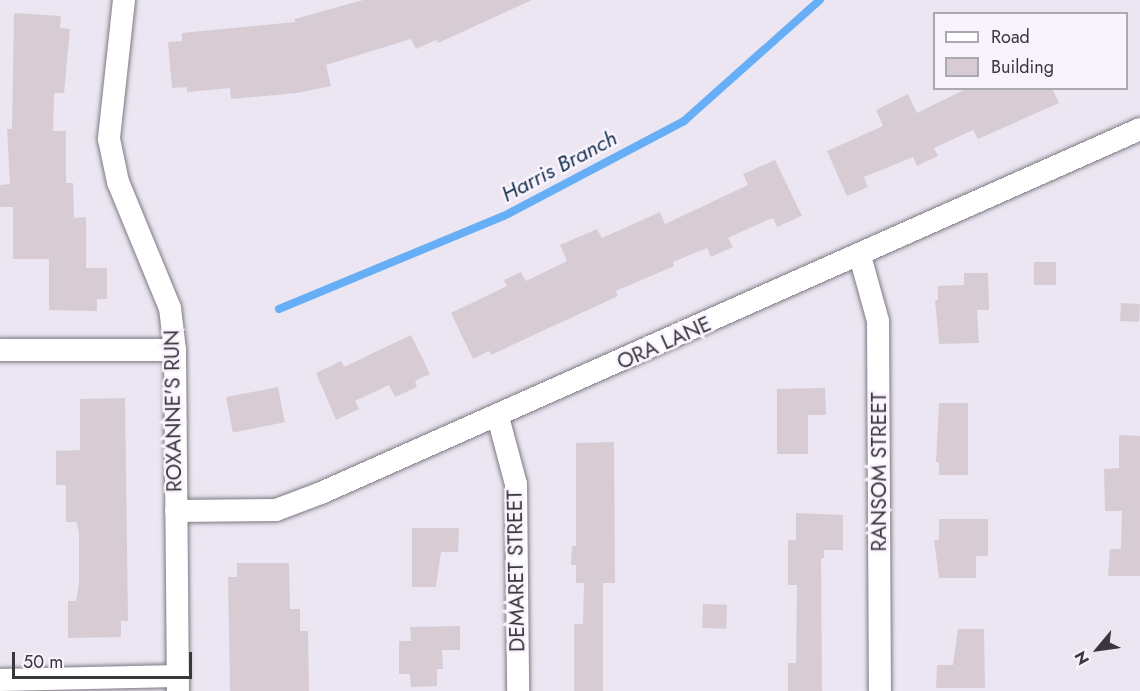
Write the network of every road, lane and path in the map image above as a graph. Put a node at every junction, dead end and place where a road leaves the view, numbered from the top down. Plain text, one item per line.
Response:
1 (124, 0) edge
2 (1140, 129) edge
3 (860, 256) junction
4 (0, 350) edge
5 (175, 350) junction
6 (498, 417) junction
7 (176, 511) junction
8 (0, 680) edge
9 (178, 683) edge
10 (518, 691) edge
11 (880, 691) edge

1 - 5 street, ROXANNE'S RUN
2 - 3 street, ORA LANE
3 - 6 street, ORA LANE
3 - 11 street, RANSOM STREET
4 - 5 street
5 - 7 street, ROXANNE'S RUN
6 - 7 street, ORA LANE
6 - 10 street, DEMARET STREET
7 - 9 street, ROXANNE'S RUN
8 - 9 street

